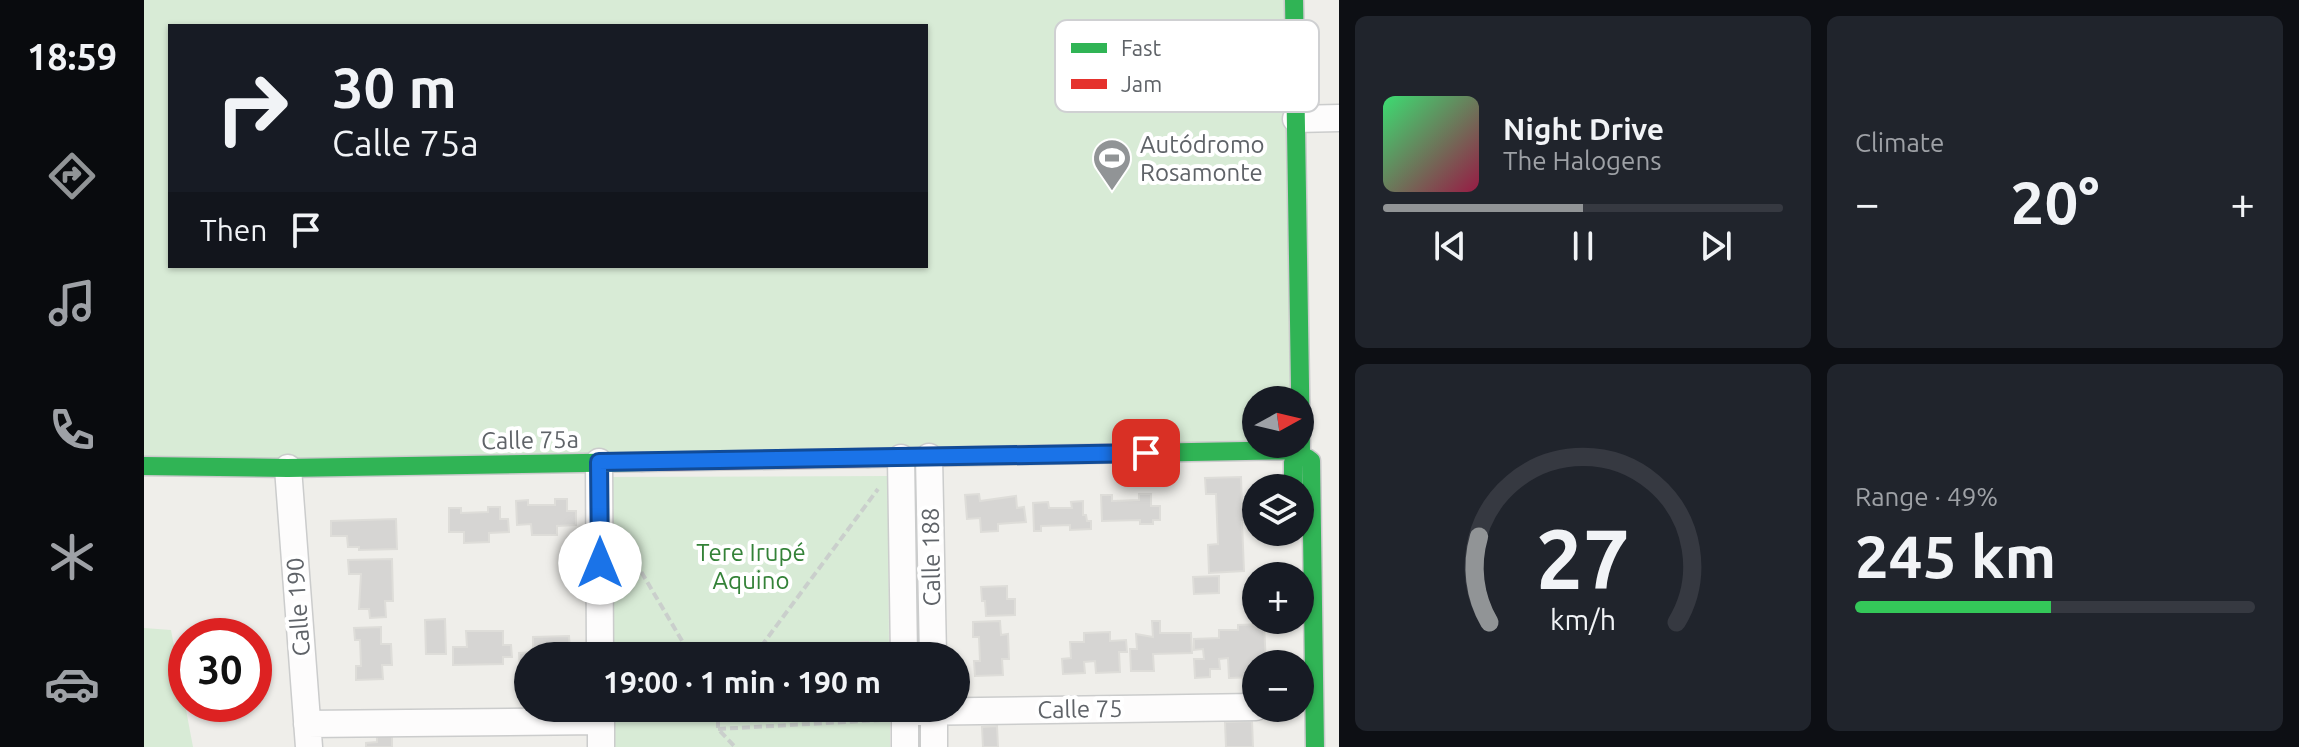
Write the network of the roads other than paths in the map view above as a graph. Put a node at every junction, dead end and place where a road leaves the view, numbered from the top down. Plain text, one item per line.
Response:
1 (1294, 0) edge
2 (1294, 20) edge
3 (1296, 112) edge
4 (1339, 118) edge
5 (1296, 119) junction
6 (1300, 386) edge
7 (1242, 451) edge
8 (929, 457) junction
9 (901, 458) junction
10 (1308, 458) edge
11 (599, 462) junction
12 (144, 466) edge
13 (288, 468) junction
14 (600, 642) edge
15 (904, 642) edge
16 (933, 642) edge
17 (1308, 650) edge
18 (1242, 707) edge
19 (970, 709) edge
20 (905, 722) edge
21 (934, 722) edge
22 (1310, 722) edge
23 (601, 725) edge
24 (308, 736) edge
25 (905, 747) edge
26 (934, 747) edge
27 (1315, 747) edge

1 - 2 street
3 - 5 street
4 - 5 street
5 - 6 street
7 - 8 street, Calle 75a
8 - 9 street, Calle 75a
8 - 16 street, Calle 188
9 - 11 street, Calle 75a
9 - 15 street, Calle 188
10 - 17 street
11 - 13 street, Calle 75a
11 - 14 street
12 - 13 street, Calle 75a
13 - 24 street, Calle 190
18 - 19 street, Calle 75
20 - 25 street
21 - 26 street
22 - 27 street
23 - 24 street

